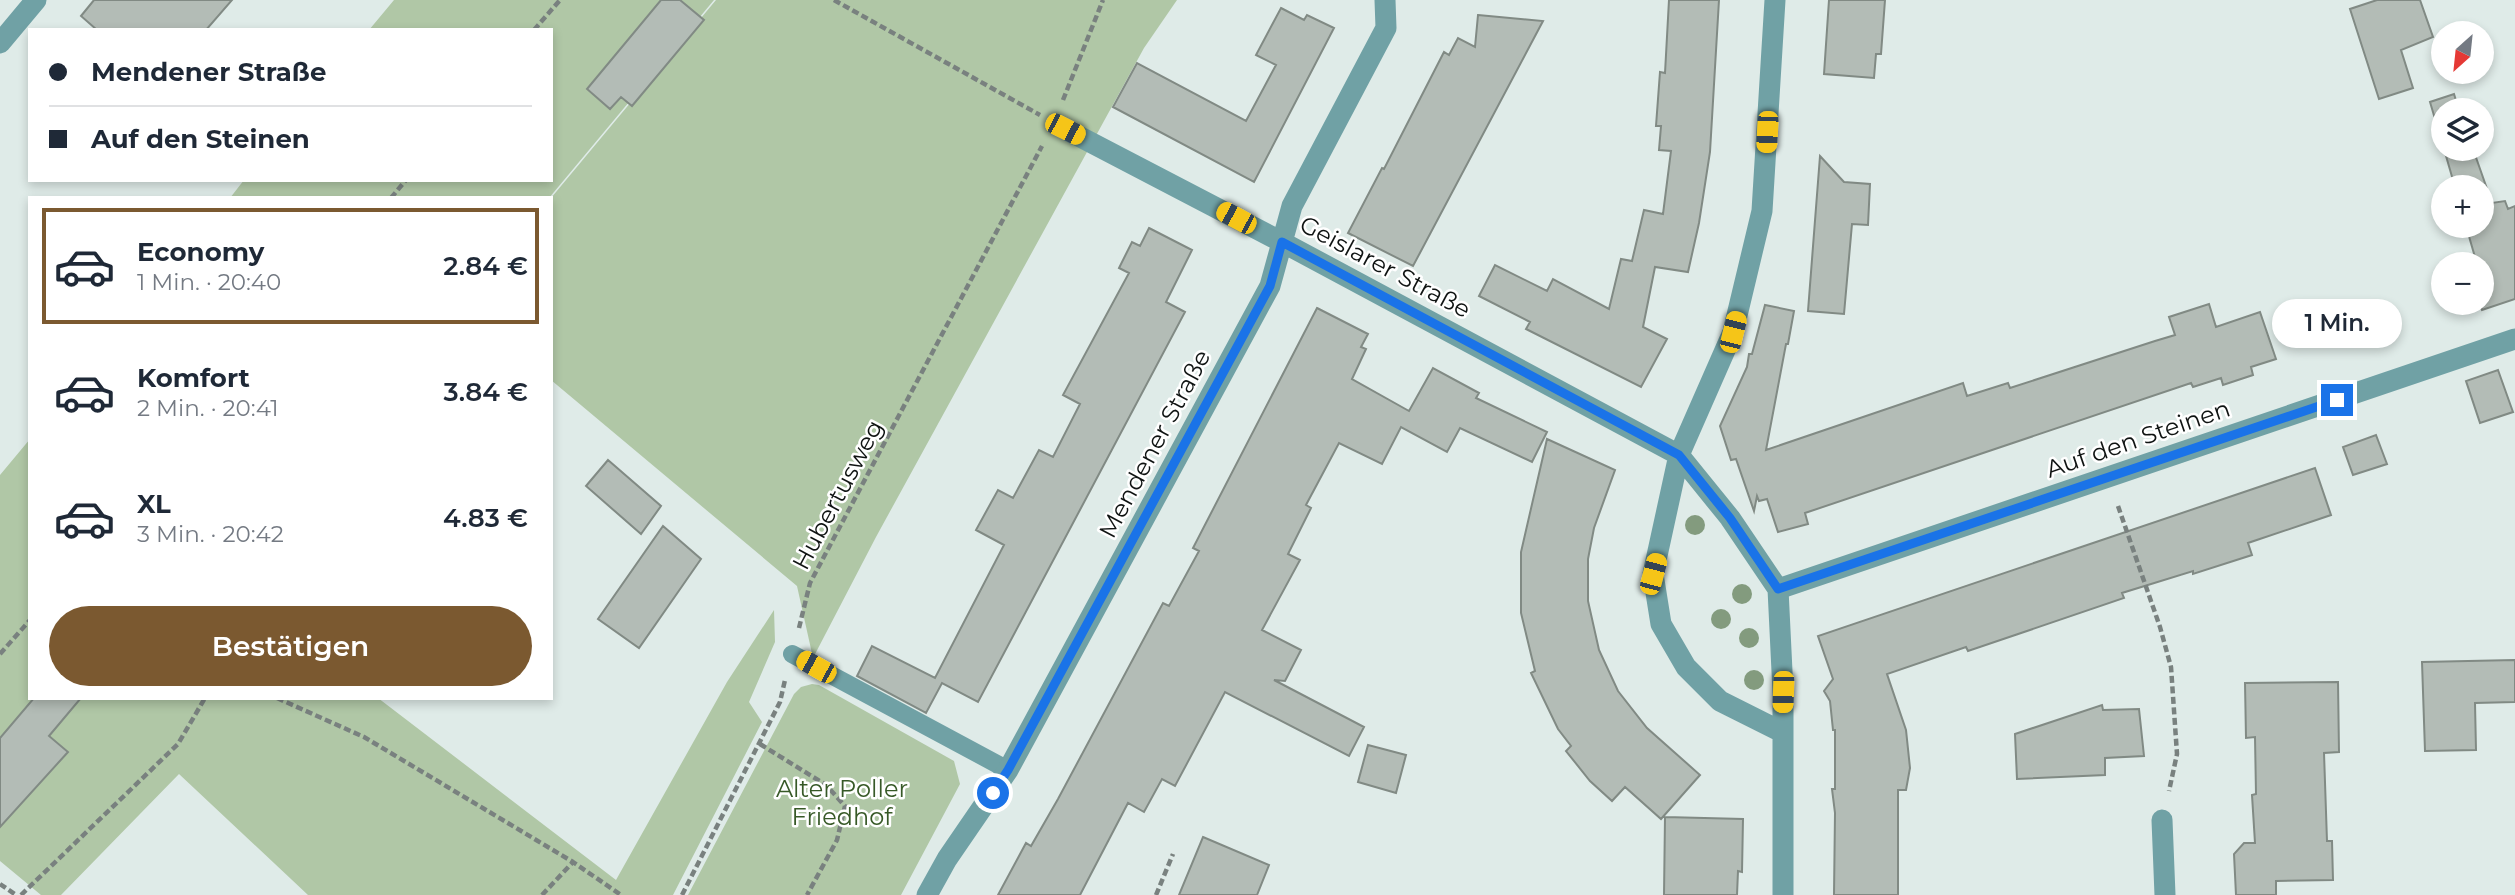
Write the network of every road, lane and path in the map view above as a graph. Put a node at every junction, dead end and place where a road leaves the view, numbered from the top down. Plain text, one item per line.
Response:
1 (36, 0) edge
2 (560, 0) edge
3 (834, 0) edge
4 (1103, 0) edge
5 (1385, 0) edge
6 (1775, 0) edge
7 (536, 28) edge
8 (0, 43) edge
9 (1042, 117) dead end
10 (1057, 125) junction
11 (404, 182) edge
12 (393, 196) edge
13 (1282, 242) junction
14 (2515, 339) edge
15 (1679, 455) junction
16 (2108, 477) junction
17 (1778, 589) junction
18 (28, 622) edge
19 (792, 653) junction
20 (0, 654) edge
21 (204, 700) edge
22 (281, 700) edge
23 (1782, 732) junction
24 (760, 744) junction
25 (1008, 770) junction
26 (2162, 820) joint
27 (1173, 854) dead end
28 (573, 862) junction
29 (0, 884) edge
30 (18, 895) edge
31 (542, 895) edge
32 (621, 895) edge
33 (682, 895) edge
34 (807, 895) edge
35 (927, 895) edge
36 (1156, 895) edge
37 (1783, 895) edge
38 (2165, 895) edge

1 - 8 street
2 - 7 path
3 - 9 path
4 - 10 path, Hubertusweg
5 - 13 street, Mendener Straße
6 - 15 street
10 - 13 street, Geislarer Straße
10 - 19 path, Hubertusweg
11 - 12 path
13 - 15 street, Geislarer Straße
13 - 25 street, Mendener Straße
14 - 16 street, Auf den Steinen
15 - 17 street
15 - 23 street
16 - 17 street, Auf den Steinen
16 - 26 path
17 - 23 street
18 - 20 path
19 - 24 path, Hubertusweg
19 - 25 lane
21 - 30 path
22 - 28 path
23 - 37 street
24 - 33 path, Hubertusweg
24 - 34 path
25 - 35 street, Mendener Straße
26 - 38 street
27 - 36 path
28 - 31 path
28 - 32 path
29 - 30 path

